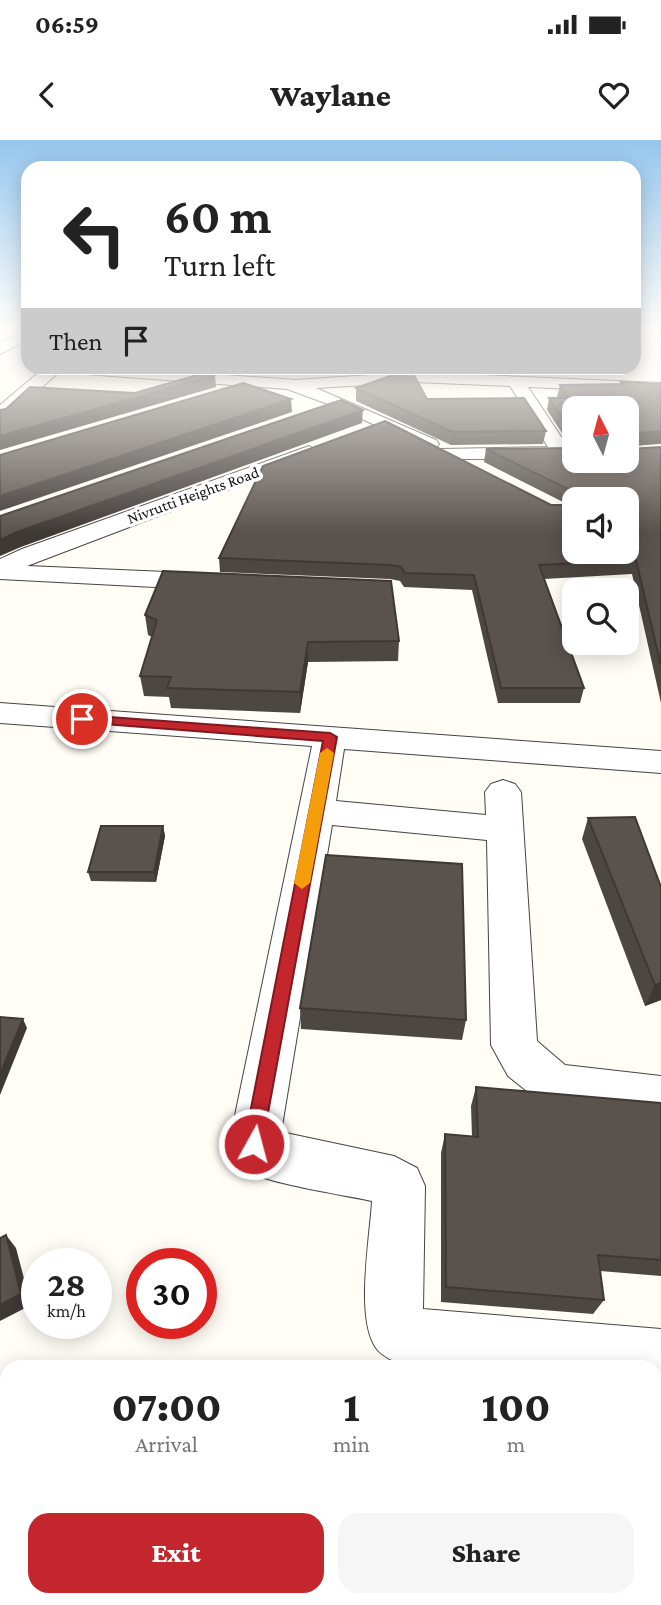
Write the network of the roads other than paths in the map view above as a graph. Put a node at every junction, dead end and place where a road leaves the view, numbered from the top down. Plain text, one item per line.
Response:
1 (21, 396) edge
2 (324, 396) edge
3 (526, 396) edge
4 (342, 403) junction
5 (316, 412) edge
6 (0, 415) edge
7 (386, 423) junction
8 (361, 433) edge
9 (335, 442) edge
10 (562, 445) edge
11 (448, 453) junction
12 (562, 453) edge
13 (485, 473) edge
14 (0, 570) edge
15 (237, 583) edge
16 (0, 713) edge
17 (330, 737) junction
18 (661, 762) edge
19 (316, 811) junction
20 (661, 1098) edge
21 (661, 1359) edge

1 - 6 street
2 - 4 street
3 - 10 street
4 - 5 street
4 - 7 street
7 - 8 street
7 - 11 street
9 - 14 street, Nivrutti Heights Road
11 - 12 street
11 - 13 street
14 - 15 street
16 - 17 street
17 - 18 street
17 - 19 street
19 - 20 street
19 - 21 street

